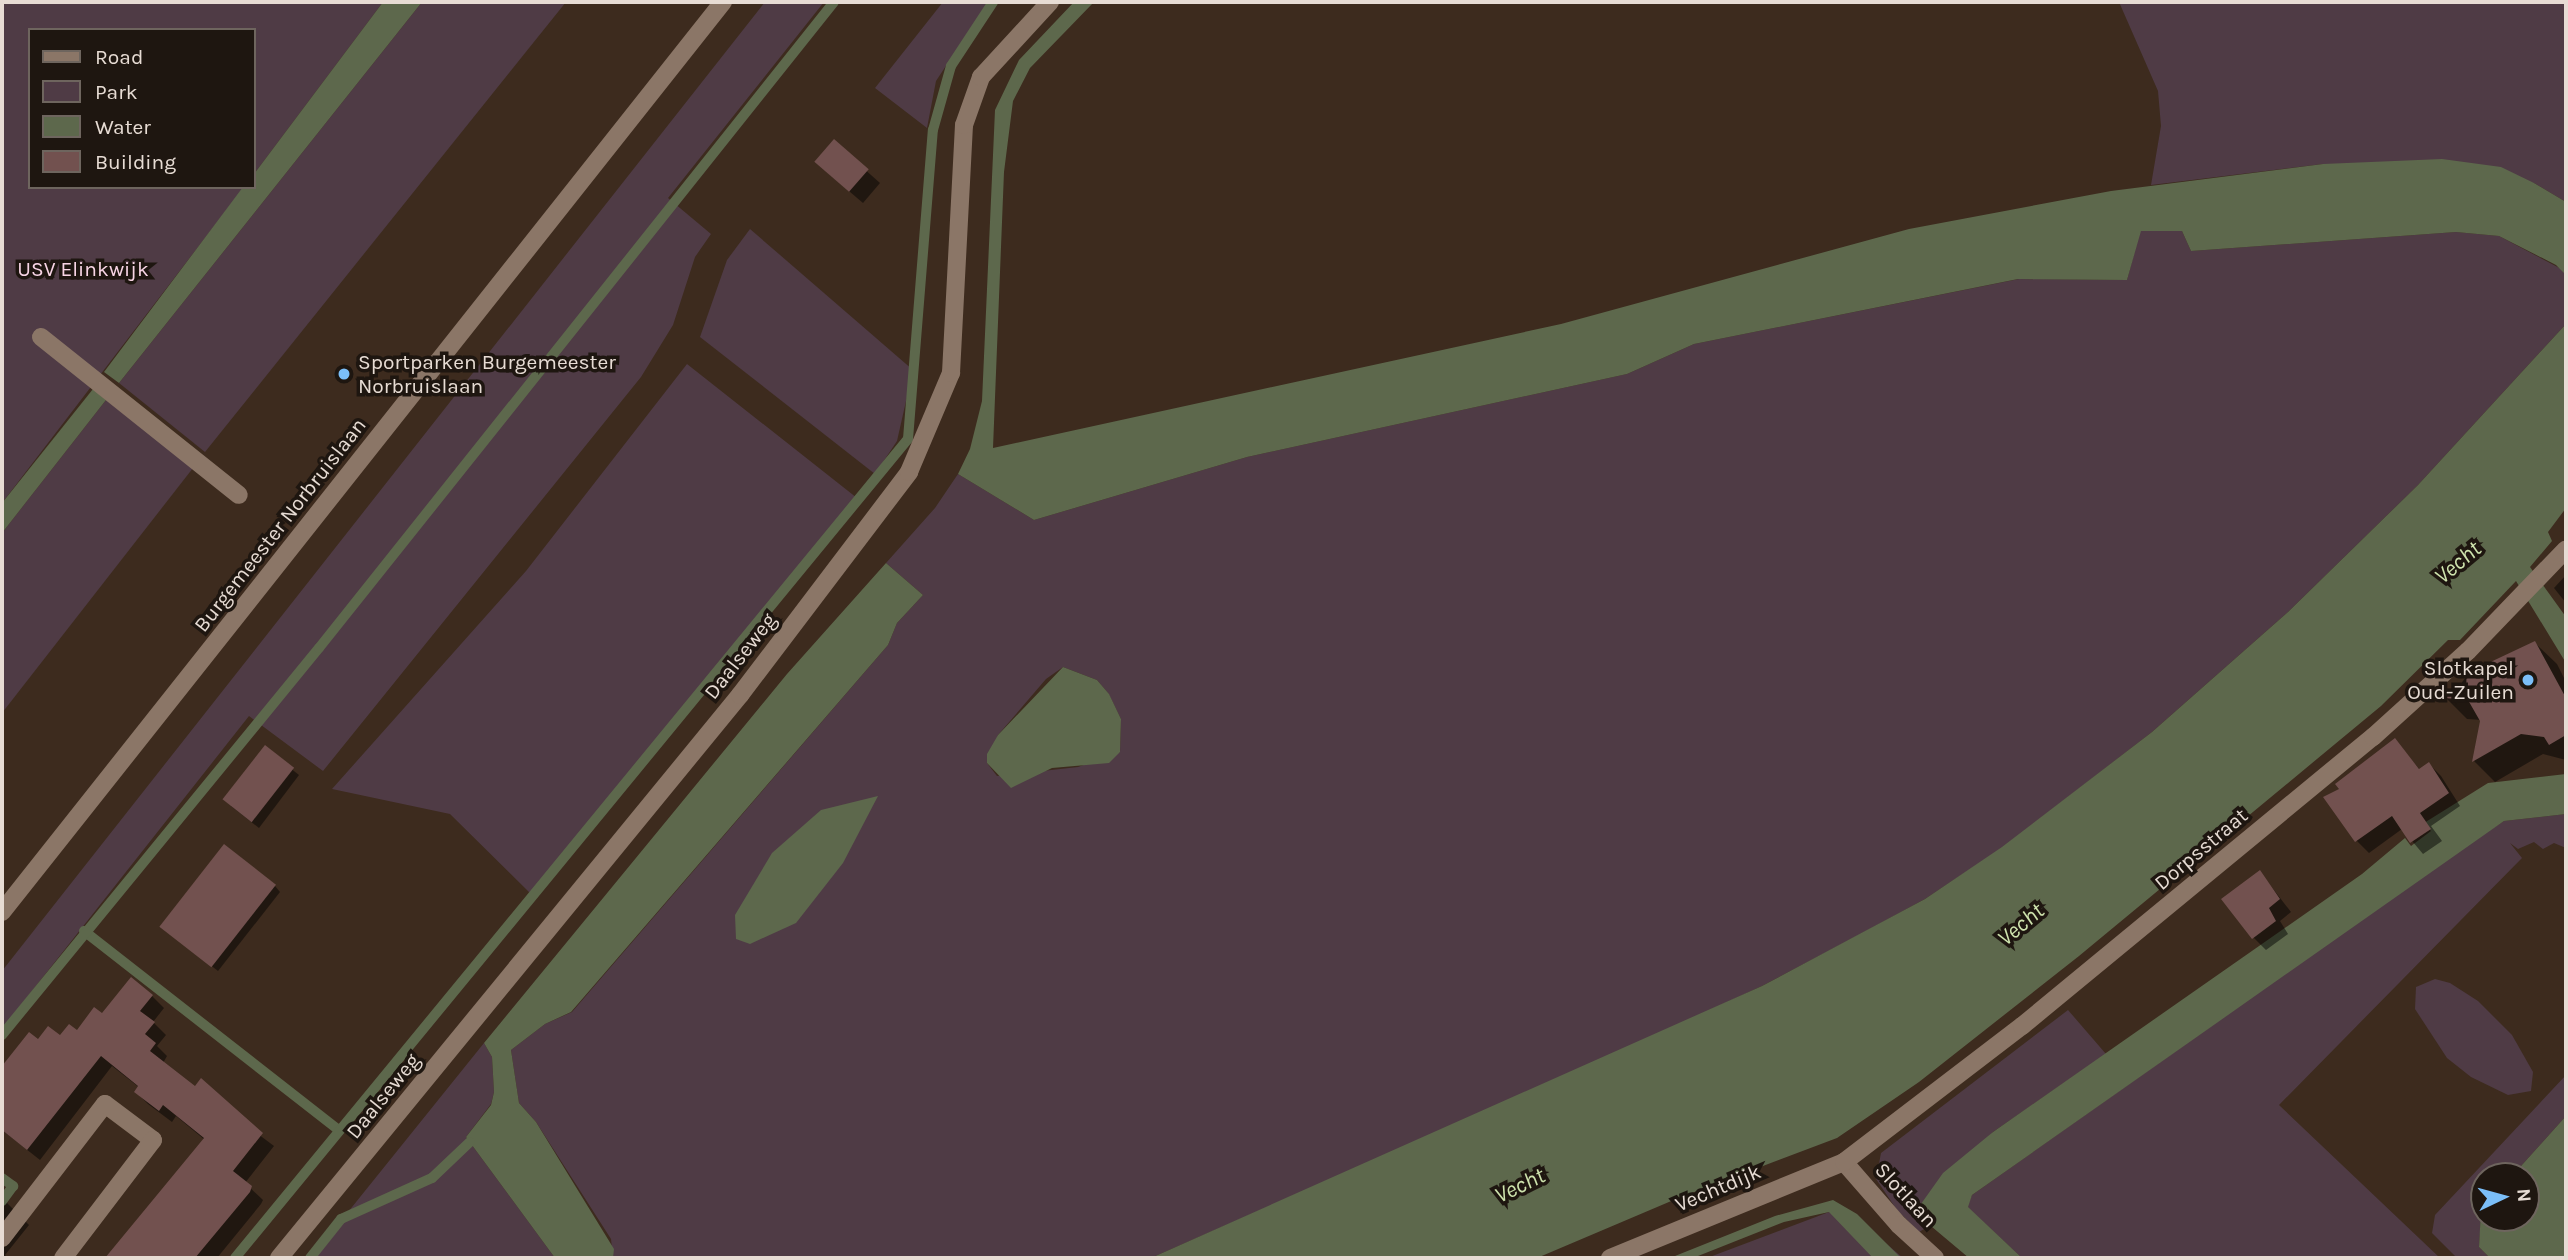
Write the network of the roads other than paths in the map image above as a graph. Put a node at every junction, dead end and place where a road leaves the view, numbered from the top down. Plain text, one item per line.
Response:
1 (723, 2) edge
2 (1050, 2) edge
3 (41, 337) dead end
4 (239, 495) dead end
5 (2566, 549) edge
6 (2, 912) edge
7 (1844, 1162) junction
8 (2, 1238) edge
9 (63, 1258) edge
10 (279, 1258) edge
11 (1610, 1258) edge
12 (1935, 1258) edge

1 - 6 street, Burgemeester Norbruislaan
2 - 10 street, Daalseweg
3 - 4 street
5 - 7 street, Dorpsstraat
7 - 11 street, Vechtdijk
7 - 12 street, Slotlaan
8 - 9 street

